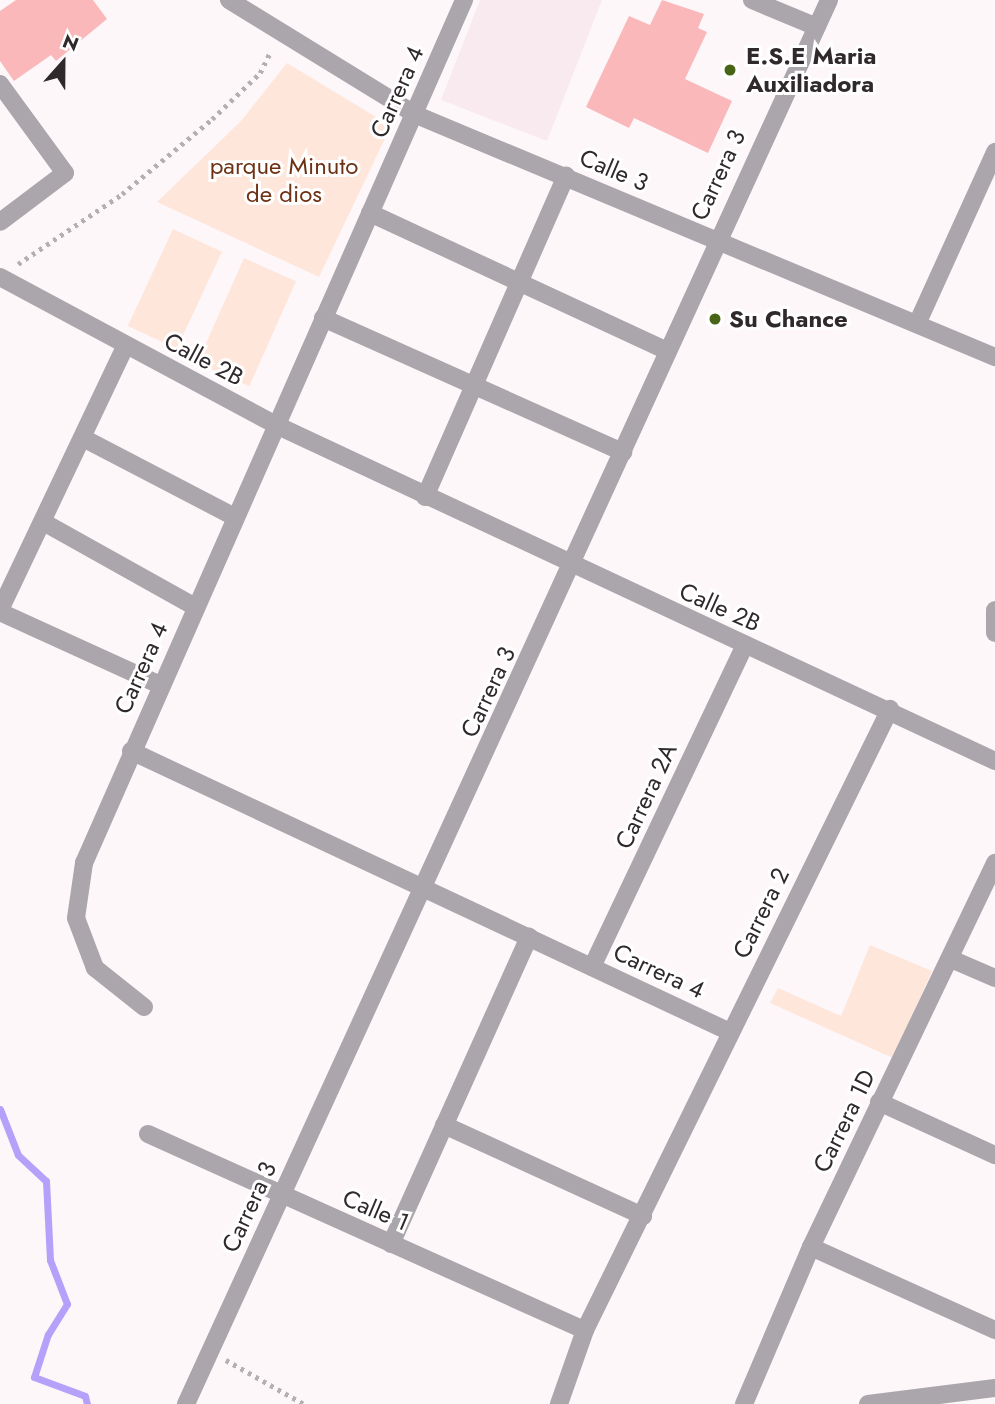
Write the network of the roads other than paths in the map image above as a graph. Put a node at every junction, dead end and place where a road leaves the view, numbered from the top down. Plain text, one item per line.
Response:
1 (229, 0) edge
2 (464, 0) edge
3 (752, 0) edge
4 (830, 0) edge
5 (817, 27) junction
6 (0, 84) edge
7 (415, 114) junction
8 (995, 152) edge
9 (566, 176) junction
10 (370, 213) junction
11 (0, 222) edge
12 (715, 240) junction
13 (6, 272) edge
14 (519, 282) junction
15 (323, 318) junction
16 (917, 324) junction
17 (126, 345) junction
18 (667, 351) junction
19 (995, 357) edge
20 (474, 385) junction
21 (276, 425) junction
22 (83, 438) junction
23 (623, 452) junction
24 (425, 497) junction
25 (235, 517) junction
26 (45, 523) junction
27 (572, 568) junction
28 (195, 607) junction
29 (995, 610) edge
30 (0, 611) edge
31 (995, 633) edge
32 (745, 645) junction
33 (160, 685) junction
34 (890, 709) junction
35 (131, 751) junction
36 (995, 761) edge
37 (995, 863) edge
38 (424, 888) junction
39 (529, 937) junction
40 (951, 959) junction
41 (592, 967) junction
42 (995, 978) edge
43 (145, 1007) dead end
44 (730, 1032) junction
45 (879, 1102) junction
46 (444, 1125) junction
47 (148, 1134) dead end
48 (995, 1154) edge
49 (281, 1196) junction
50 (643, 1216) junction
51 (391, 1244) junction
52 (811, 1247) junction
53 (585, 1330) junction
54 (995, 1330) edge
55 (995, 1388) edge
56 (186, 1404) edge
57 (559, 1404) edge
58 (744, 1404) edge
59 (868, 1404) edge

1 - 7 street, Calle 3
2 - 7 street, Carrera 4
3 - 5 street
4 - 5 street, Carrera 3
5 - 12 street, Carrera 3
6 - 11 street
7 - 9 street, Calle 3
7 - 10 street, Carrera 4
8 - 16 street
9 - 12 street, Calle 3
9 - 14 street
10 - 14 street
10 - 15 street, Carrera 4
12 - 16 street, Calle 3
12 - 18 street, Carrera 3
13 - 17 street, Calle 2B
14 - 18 street
14 - 20 street
15 - 20 street
15 - 21 street, Carrera 4
16 - 19 street, Calle 3
17 - 21 street, Calle 2B
17 - 22 street
18 - 23 street, Carrera 3
20 - 23 street
20 - 24 street
21 - 24 street, Calle 2B
21 - 25 street, Carrera 4
22 - 25 street
22 - 26 street
23 - 27 street, Carrera 3
24 - 27 street, Calle 2B
25 - 28 street, Carrera 4
26 - 28 street
26 - 30 street
27 - 32 street, Calle 2B
27 - 38 street, Carrera 3
28 - 33 street, Carrera 4
29 - 31 street
30 - 33 street
32 - 34 street, Calle 2B
32 - 41 street, Carrera 2A
33 - 35 street, Carrera 4
34 - 36 street, Calle 2B
34 - 44 street, Carrera 2
35 - 38 street, Carrera 4
35 - 43 street
37 - 40 street, Carrera 1D
38 - 39 street, Carrera 4
38 - 49 street, Carrera 3
39 - 41 street, Carrera 4
39 - 46 street
40 - 42 street
40 - 45 street, Carrera 1D
41 - 44 street, Carrera 4
44 - 50 street, Carrera 2
45 - 48 street
45 - 52 street, Carrera 1D
46 - 50 street
46 - 51 street
47 - 49 street, Calle 1
49 - 51 street, Calle 1
49 - 56 street, Carrera 3
50 - 53 street, Carrera 2
51 - 53 street, Calle 1
52 - 54 street
52 - 58 street, Carrera 1D
53 - 57 street, Carrera 2
55 - 59 street

